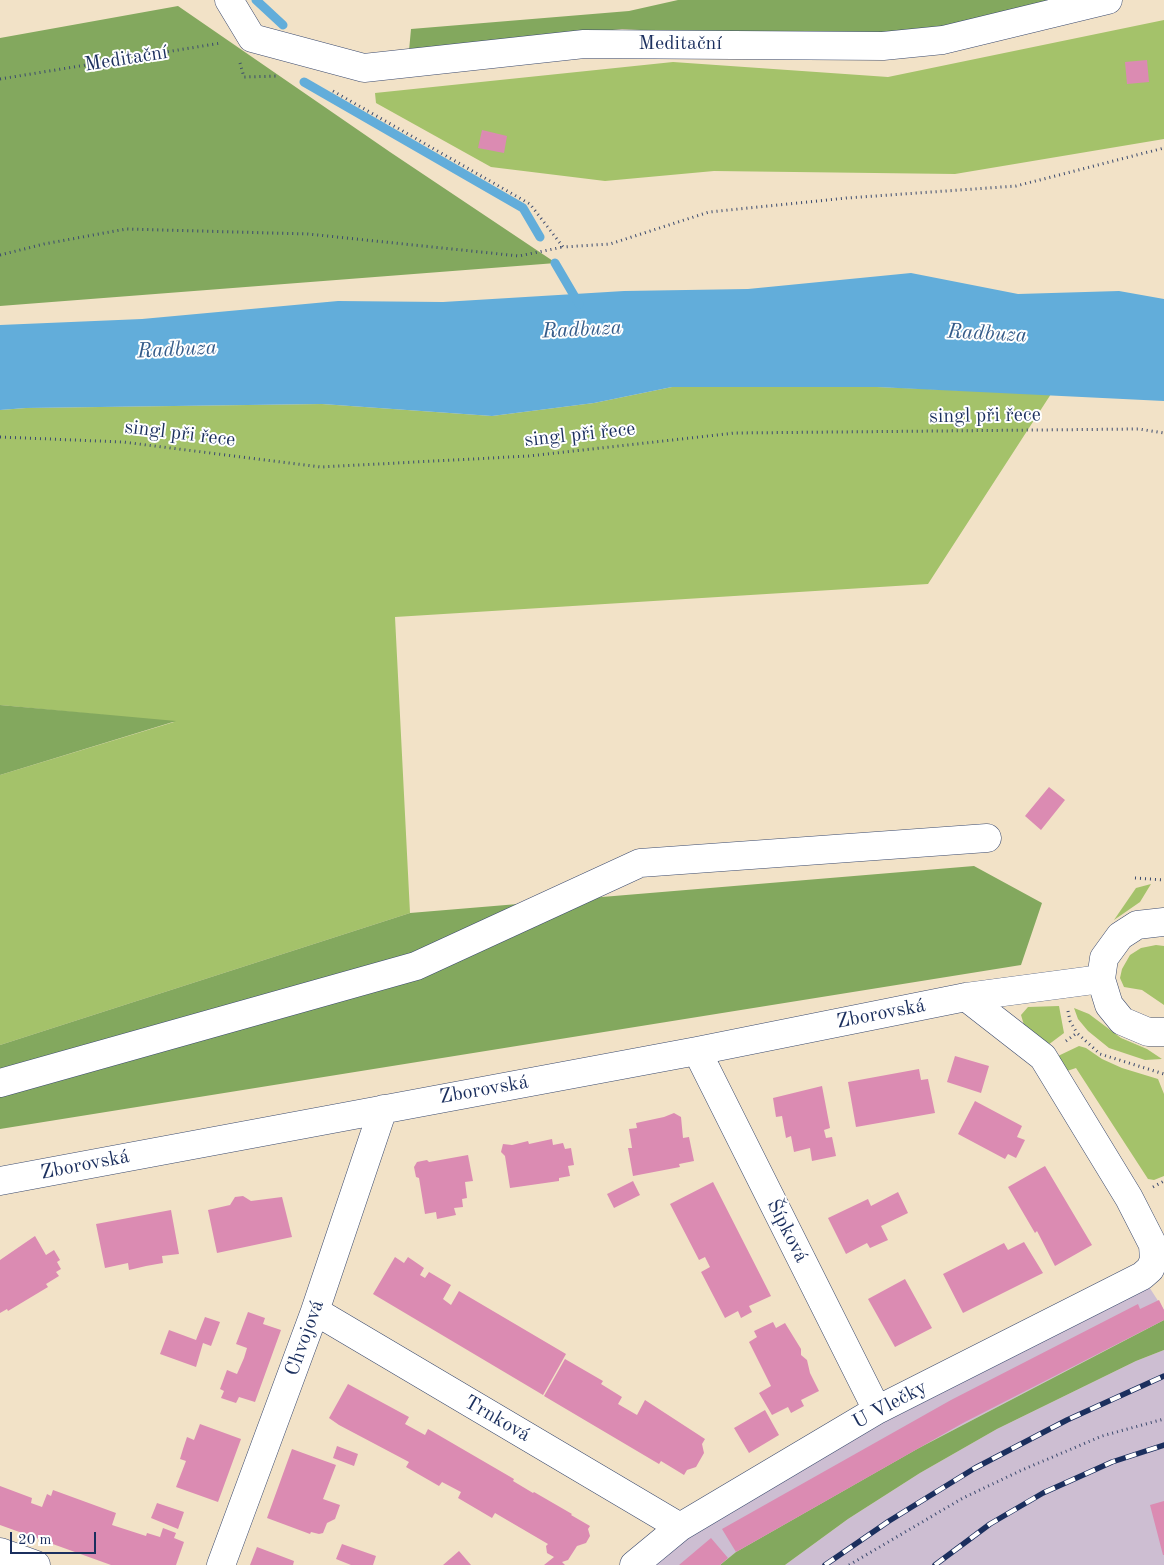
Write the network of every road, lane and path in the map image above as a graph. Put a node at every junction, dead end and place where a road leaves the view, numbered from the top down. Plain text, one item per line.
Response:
1 (229, 0) edge
2 (1108, 0) edge
3 (242, 40) junction
4 (280, 76) dead end
5 (0, 79) edge
6 (324, 86) dead end
7 (1164, 148) edge
8 (563, 246) junction
9 (0, 255) edge
10 (1164, 433) edge
11 (0, 437) edge
12 (987, 838) dead end
13 (1135, 878) dead end
14 (1164, 880) edge
15 (1164, 922) edge
16 (1101, 978) junction
17 (966, 997) junction
18 (1164, 1032) edge
19 (697, 1051) junction
20 (1043, 1057) junction
21 (1164, 1074) edge
22 (0, 1083) edge
23 (383, 1109) junction
24 (0, 1181) edge
25 (315, 1311) junction
26 (877, 1410) junction
27 (1164, 1419) edge
28 (680, 1527) junction
29 (0, 1552) edge
30 (36, 1565) edge
31 (221, 1565) edge
32 (634, 1565) edge
33 (849, 1565) edge

1 - 3 street
2 - 3 street, Meditační
3 - 4 path
3 - 5 path, Meditační
6 - 8 path
7 - 8 path
8 - 9 path
10 - 11 path, singl při řece
12 - 22 street
13 - 14 path
15 - 16 street
16 - 17 street, Zborovská
16 - 18 street
17 - 19 street, Zborovská
17 - 20 street
19 - 23 street, Zborovská
19 - 26 street, Šípková
20 - 21 path
20 - 26 street, U Vlečky
23 - 24 street, Zborovská
23 - 25 street, Chvojová
25 - 28 street, Trnková
25 - 31 street, Chvojová
26 - 28 street, U Vlečky
27 - 33 path
28 - 32 street, U Vlečky
29 - 30 street

